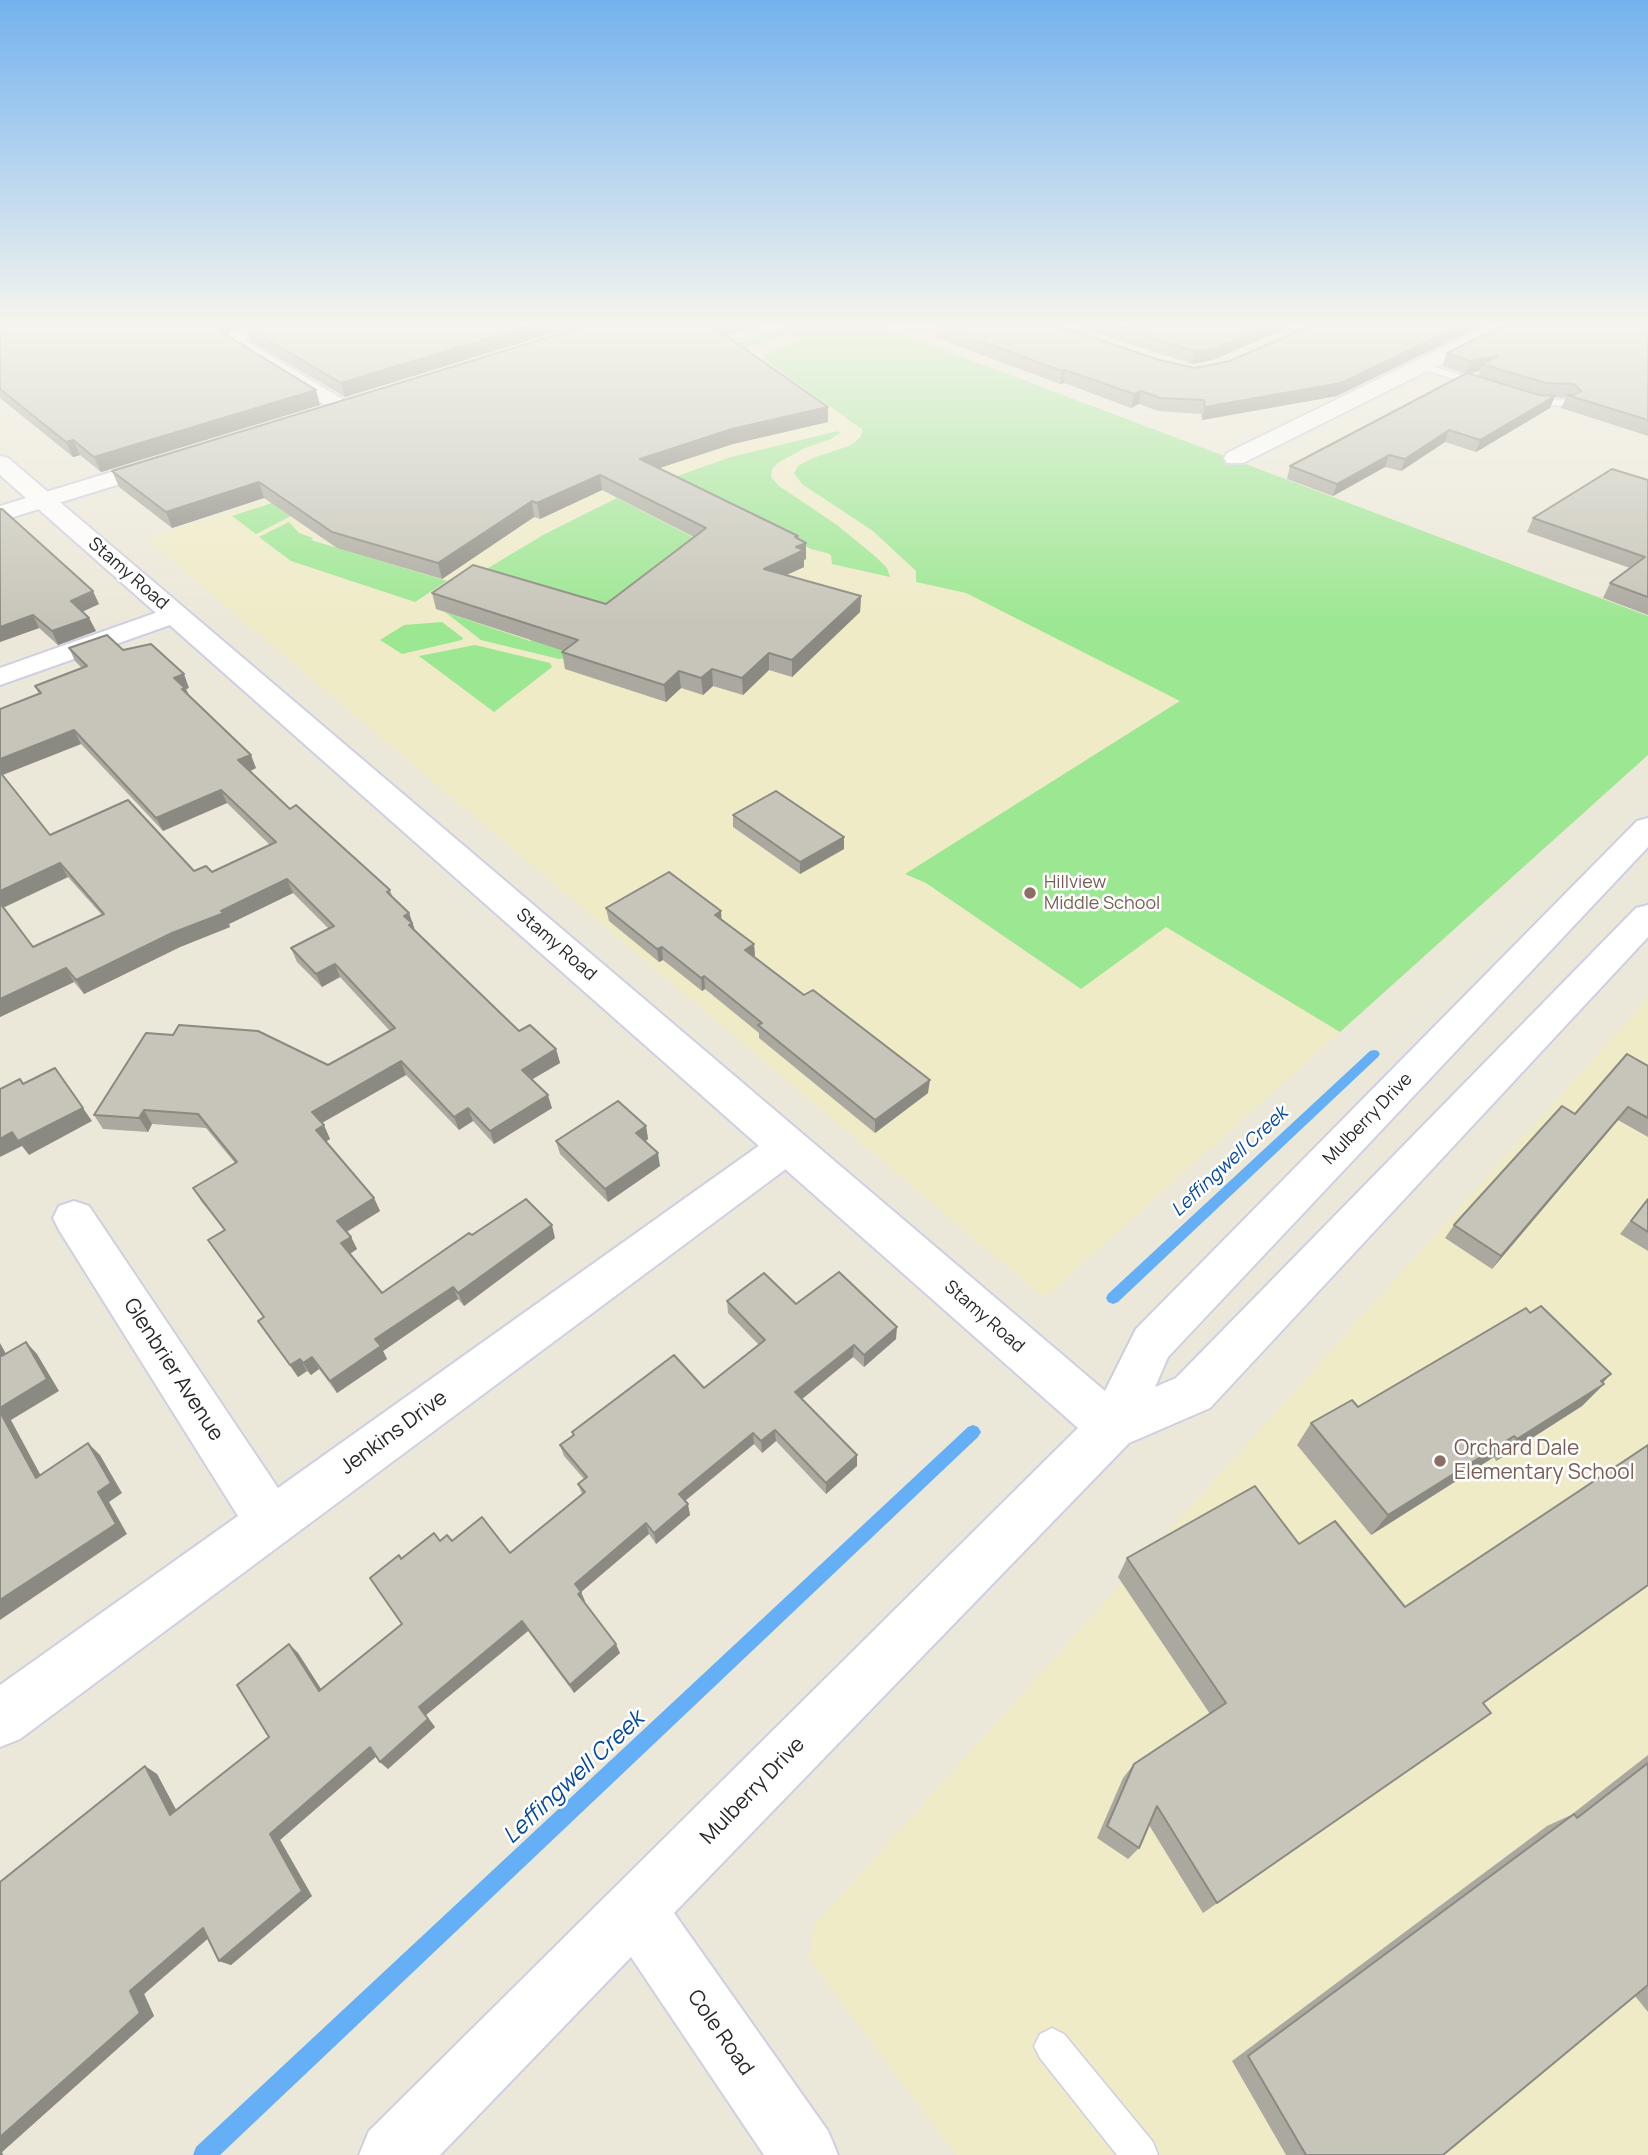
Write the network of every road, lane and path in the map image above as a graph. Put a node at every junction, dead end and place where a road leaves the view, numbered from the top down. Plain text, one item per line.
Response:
1 (1309, 422) edge
2 (187, 456) edge
3 (1235, 458) dead end
4 (0, 463) edge
5 (44, 501) junction
6 (0, 514) edge
7 (175, 614) junction
8 (0, 677) edge
9 (1648, 828) edge
10 (1648, 916) edge
11 (788, 1146) junction
12 (74, 1218) dead end
13 (1112, 1427) junction
14 (271, 1522) junction
15 (0, 1719) edge
16 (636, 1911) junction
17 (1052, 2046) dead end
18 (393, 2155) edge
19 (804, 2155) edge
20 (1140, 2155) edge

1 - 3 street
2 - 5 street
4 - 5 street, Stamy Road
5 - 6 street
5 - 7 street, Stamy Road
7 - 8 street
7 - 11 street, Stamy Road
9 - 13 street, Mulberry Drive
10 - 13 street, Mulberry Drive
11 - 13 street, Stamy Road
11 - 14 street, Jenkins Drive
12 - 14 street, Glenbrier Avenue
13 - 16 street, Mulberry Drive
14 - 15 street, Jenkins Drive
16 - 18 street, Mulberry Drive
16 - 19 street, Cole Road
17 - 20 lane

